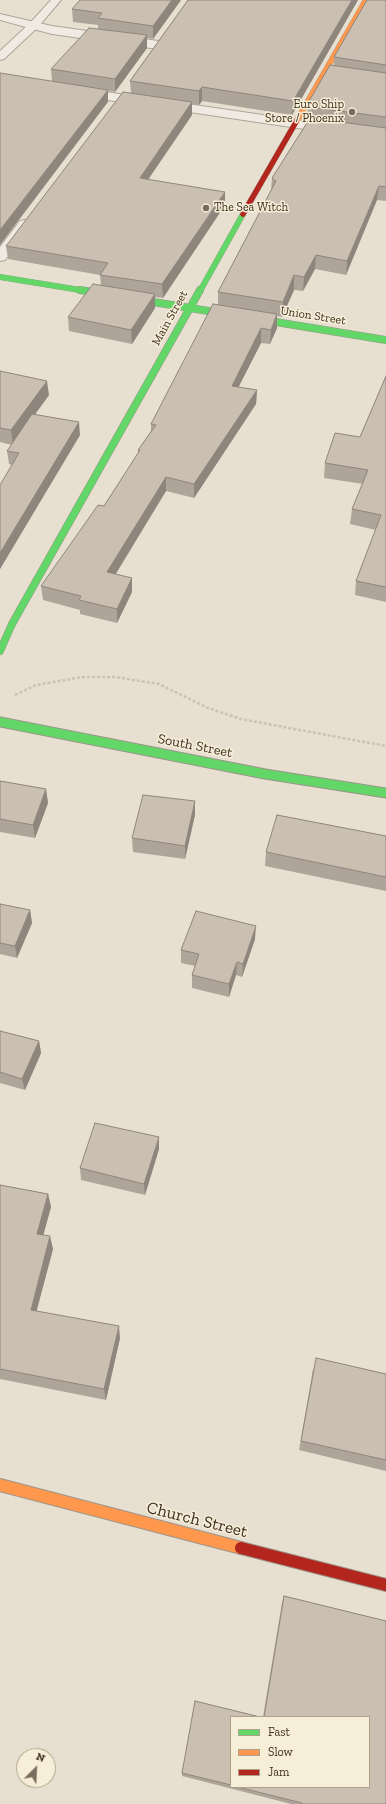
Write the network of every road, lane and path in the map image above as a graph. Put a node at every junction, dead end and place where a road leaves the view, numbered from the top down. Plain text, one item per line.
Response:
1 (56, 0) edge
2 (366, 0) edge
3 (0, 17) edge
4 (34, 25) junction
5 (166, 32) edge
6 (158, 45) junction
7 (0, 57) edge
8 (149, 57) edge
9 (127, 87) dead end
10 (64, 90) edge
11 (119, 99) junction
12 (109, 112) edge
13 (294, 125) junction
14 (386, 137) edge
15 (33, 213) edge
16 (0, 257) edge
17 (0, 277) edge
18 (189, 308) junction
19 (386, 340) edge
20 (6, 623) edge
21 (0, 651) edge
22 (14, 695) dead end
23 (0, 722) edge
24 (386, 746) edge
25 (386, 793) edge
26 (0, 1485) edge
27 (386, 1584) edge

1 - 4 lane
2 - 13 street, Main Street
3 - 4 street
4 - 6 street
4 - 7 lane
5 - 6 street
6 - 8 street
9 - 11 street
10 - 11 street
11 - 12 street
11 - 13 street
13 - 14 street
13 - 18 street, Main Street
15 - 16 street
17 - 18 street, Union Street
18 - 19 street, Union Street
18 - 20 street, Main Street
20 - 21 street, Main Street
22 - 24 path
23 - 25 street, South Street
26 - 27 street, Church Street

